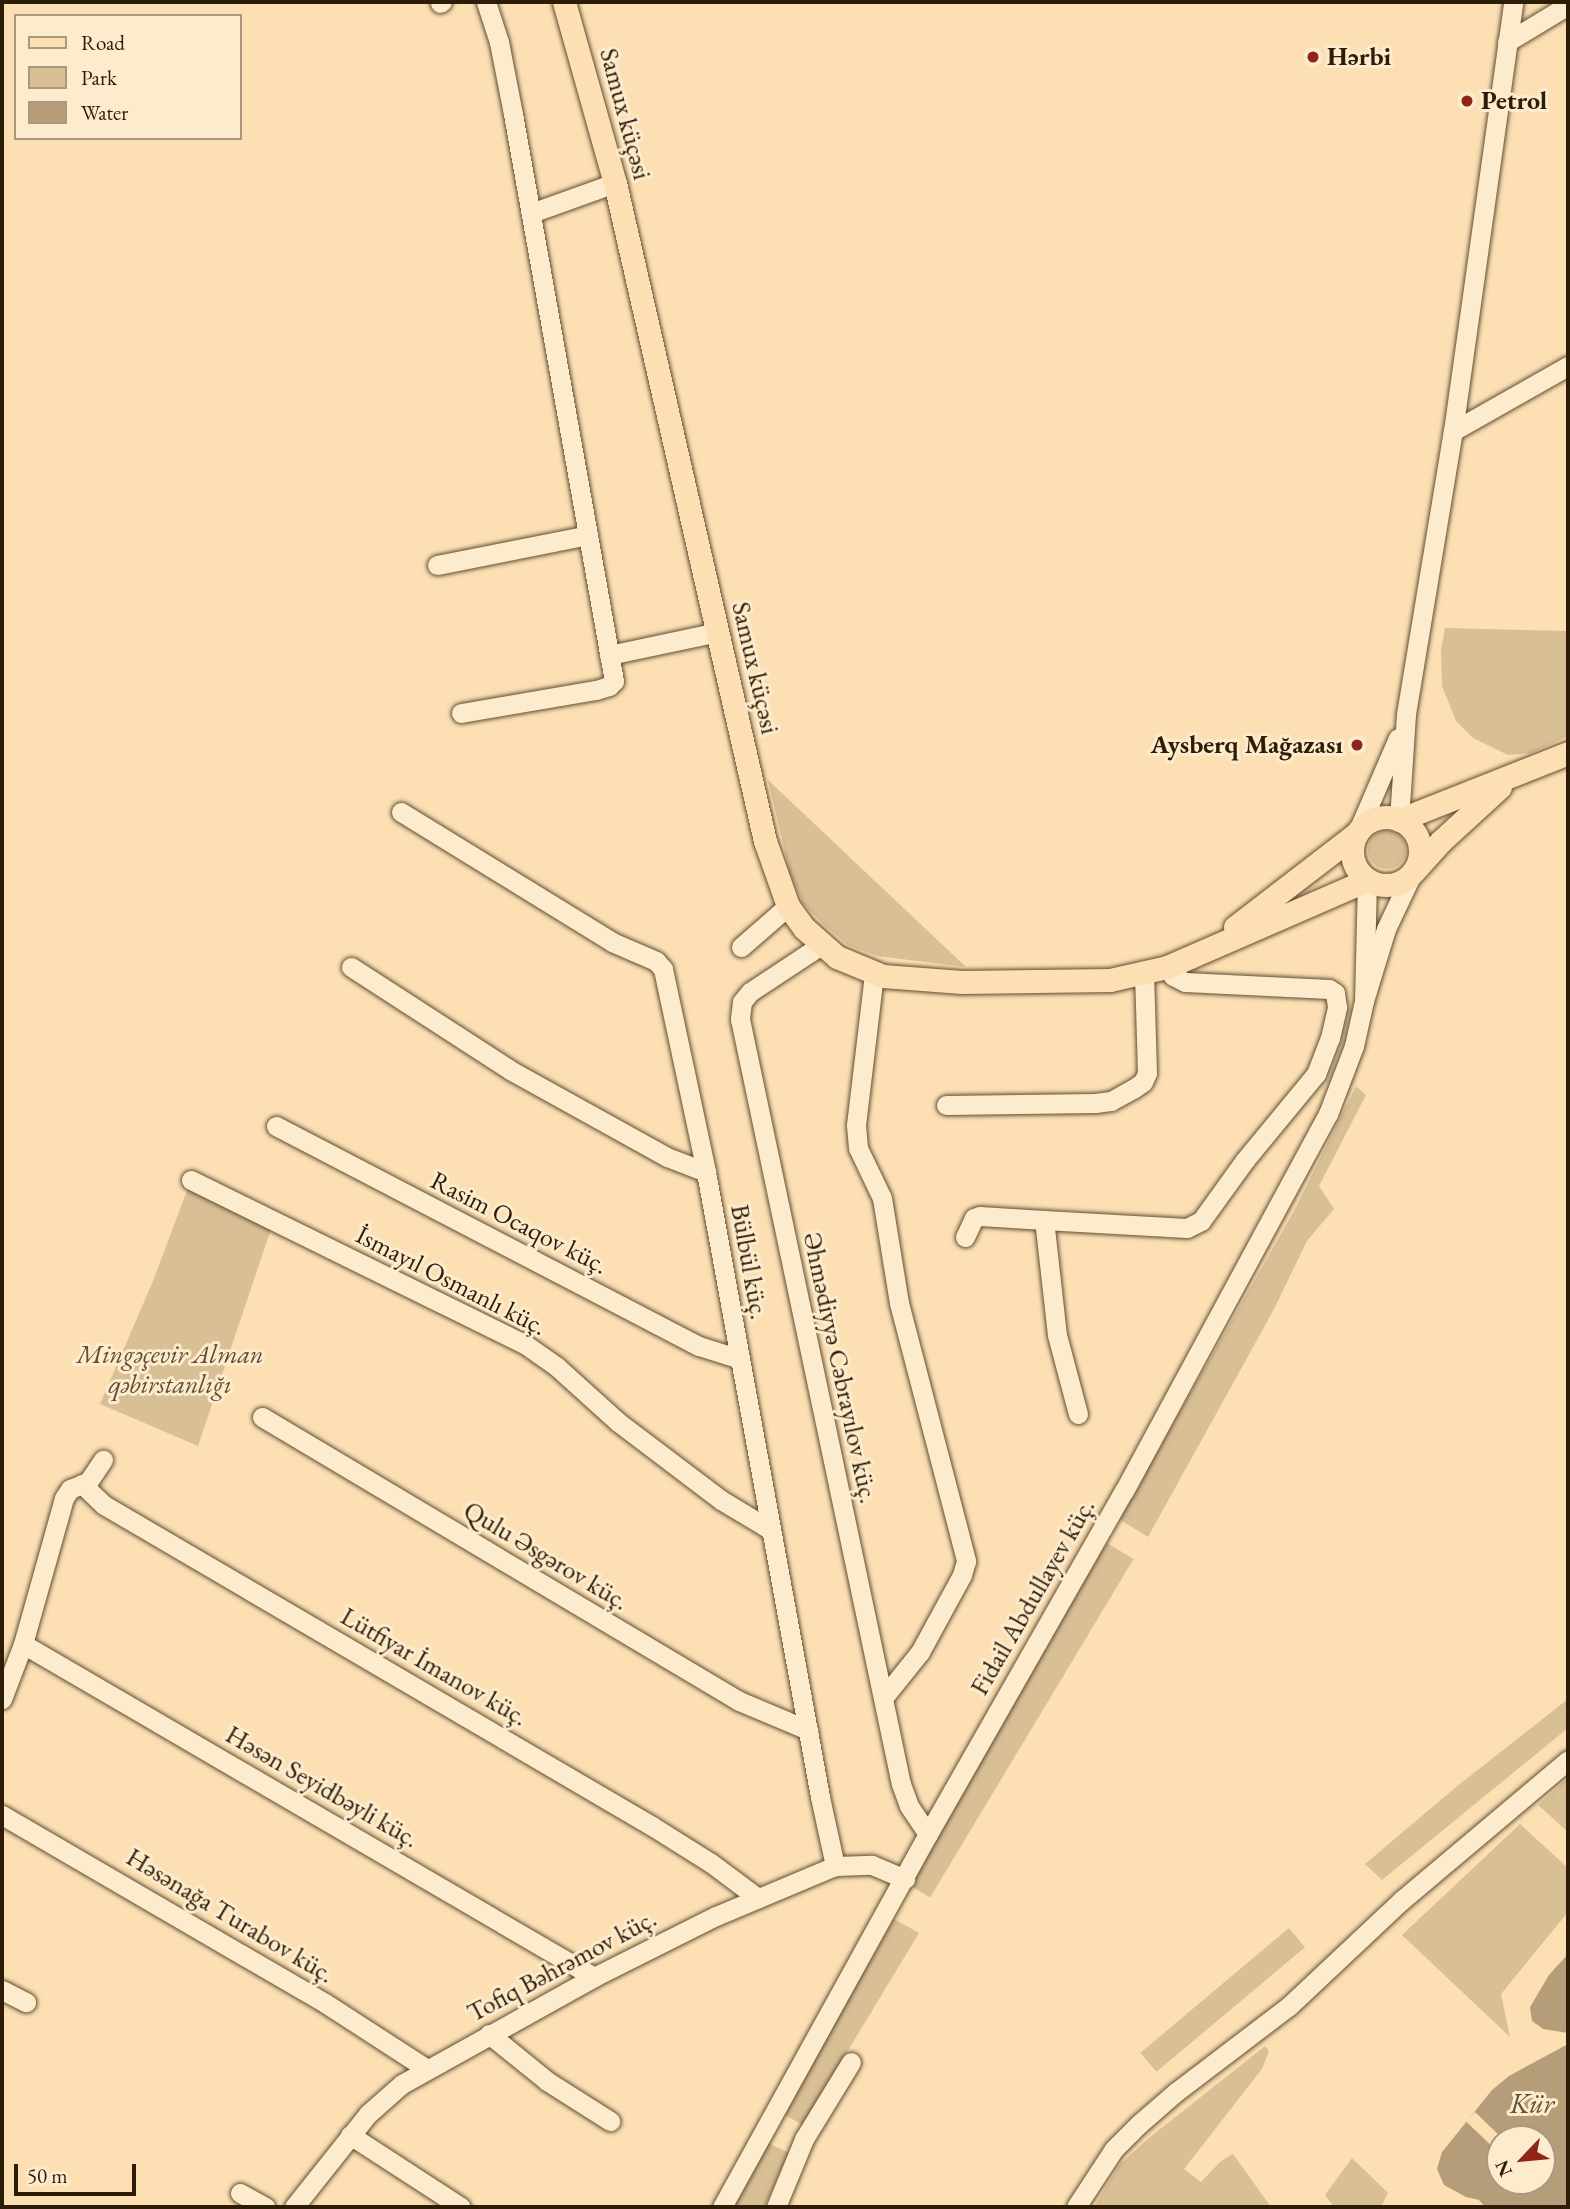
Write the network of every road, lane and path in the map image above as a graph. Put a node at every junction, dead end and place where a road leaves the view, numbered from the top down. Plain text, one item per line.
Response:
1 (486, 2) edge
2 (564, 2) edge
3 (1513, 2) edge
4 (1568, 5) edge
5 (1507, 42) junction
6 (615, 183) junction
7 (531, 214) junction
8 (1568, 366) edge
9 (1453, 431) junction
10 (588, 535) junction
11 (437, 565) dead end
12 (718, 632) junction
13 (609, 655) junction
14 (461, 713) dead end
15 (1406, 713) junction
16 (1568, 753) edge
17 (1513, 776) junction
18 (401, 812) dead end
19 (1399, 820) junction
20 (1357, 833) junction
21 (1413, 872) junction
22 (1367, 880) junction
23 (788, 906) junction
24 (821, 945) junction
25 (741, 947) dead end
26 (1207, 949) junction
27 (351, 967) dead end
28 (1167, 967) junction
29 (874, 974) junction
30 (1144, 974) junction
31 (1364, 1001) junction
32 (946, 1105) dead end
33 (276, 1126) dead end
34 (706, 1172) junction
35 (191, 1180) dead end
36 (1044, 1220) junction
37 (965, 1237) dead end
38 (740, 1359) junction
39 (1077, 1414) dead end
40 (262, 1417) dead end
41 (103, 1460) dead end
42 (82, 1484) junction
43 (771, 1530) junction
44 (23, 1644) junction
45 (883, 1698) junction
46 (2, 1699) edge
47 (808, 1730) junction
48 (1568, 1760) edge
49 (2, 1815) edge
50 (929, 1834) junction
51 (835, 1866) junction
52 (905, 1879) junction
53 (758, 1898) junction
54 (594, 1977) junction
55 (2, 1990) edge
56 (26, 2002) dead end
57 (489, 2034) junction
58 (852, 2062) dead end
59 (427, 2069) junction
60 (610, 2121) dead end
61 (350, 2135) junction
62 (240, 2193) dead end
63 (265, 2207) edge
64 (296, 2207) edge
65 (461, 2207) edge
66 (722, 2207) edge
67 (776, 2207) edge
68 (1076, 2207) edge

1 - 7 street
2 - 6 main road, Samux küçəsi
3 - 5 street
4 - 5 street
5 - 9 street
6 - 7 street
6 - 12 main road, Samux küçəsi
7 - 10 street
8 - 9 street
9 - 15 street
10 - 11 street
10 - 13 street
12 - 13 street
12 - 23 main road, Samux küçəsi
13 - 14 street
15 - 19 street
15 - 20 street
16 - 17 main road
17 - 19 main road
17 - 21 main road
18 - 34 street, Bülbül küç.
19 - 20 main road
19 - 21 main road
20 - 22 main road
20 - 26 main road
21 - 22 main road
21 - 31 street
22 - 26 main road
22 - 31 street
23 - 24 main road, Samux küçəsi
23 - 25 street
24 - 29 main road, Samux küçəsi
24 - 45 street, Əhmədiyyə Cəbrayılov küç.
26 - 28 main road, Samux küçəsi
27 - 34 street
28 - 30 main road, Samux küçəsi
28 - 36 street
29 - 30 main road, Samux küçəsi
29 - 45 street
30 - 32 street
31 - 50 street, Fidail Abdullayev küç.
33 - 38 street, Rasim Ocaqov küç.
34 - 38 street, Bülbül küç.
35 - 43 street, İsmayıl Osmanlı küç.
36 - 37 street
36 - 39 street
38 - 43 street, Bülbül küç.
40 - 47 street, Qulu Əsgərov küç.
41 - 42 street
42 - 44 street
42 - 53 street, Lütfiyar İmanov küç.
43 - 47 street, Bülbül küç.
44 - 46 street
44 - 54 street, Həsən Seyidbəyli küç.
45 - 50 street, Əhmədiyyə Cəbrayılov küç.
47 - 51 street, Bülbül küç.
48 - 68 street
49 - 59 street, Həsənağa Turabov küç.
50 - 52 street, Fidail Abdullayev küç.
51 - 52 street, Tofiq Bəhrəmov küç.
51 - 53 street, Tofiq Bəhrəmov küç.
52 - 66 street, Fidail Abdullayev küç.
53 - 54 street, Tofiq Bəhrəmov küç.
54 - 57 street, Tofiq Bəhrəmov küç.
55 - 56 street
57 - 59 street, Tofiq Bəhrəmov küç.
57 - 60 street
58 - 67 street
59 - 61 street, Tofiq Bəhrəmov küç.
61 - 64 street, Tofiq Bəhrəmov küç.
61 - 65 street
62 - 63 street

